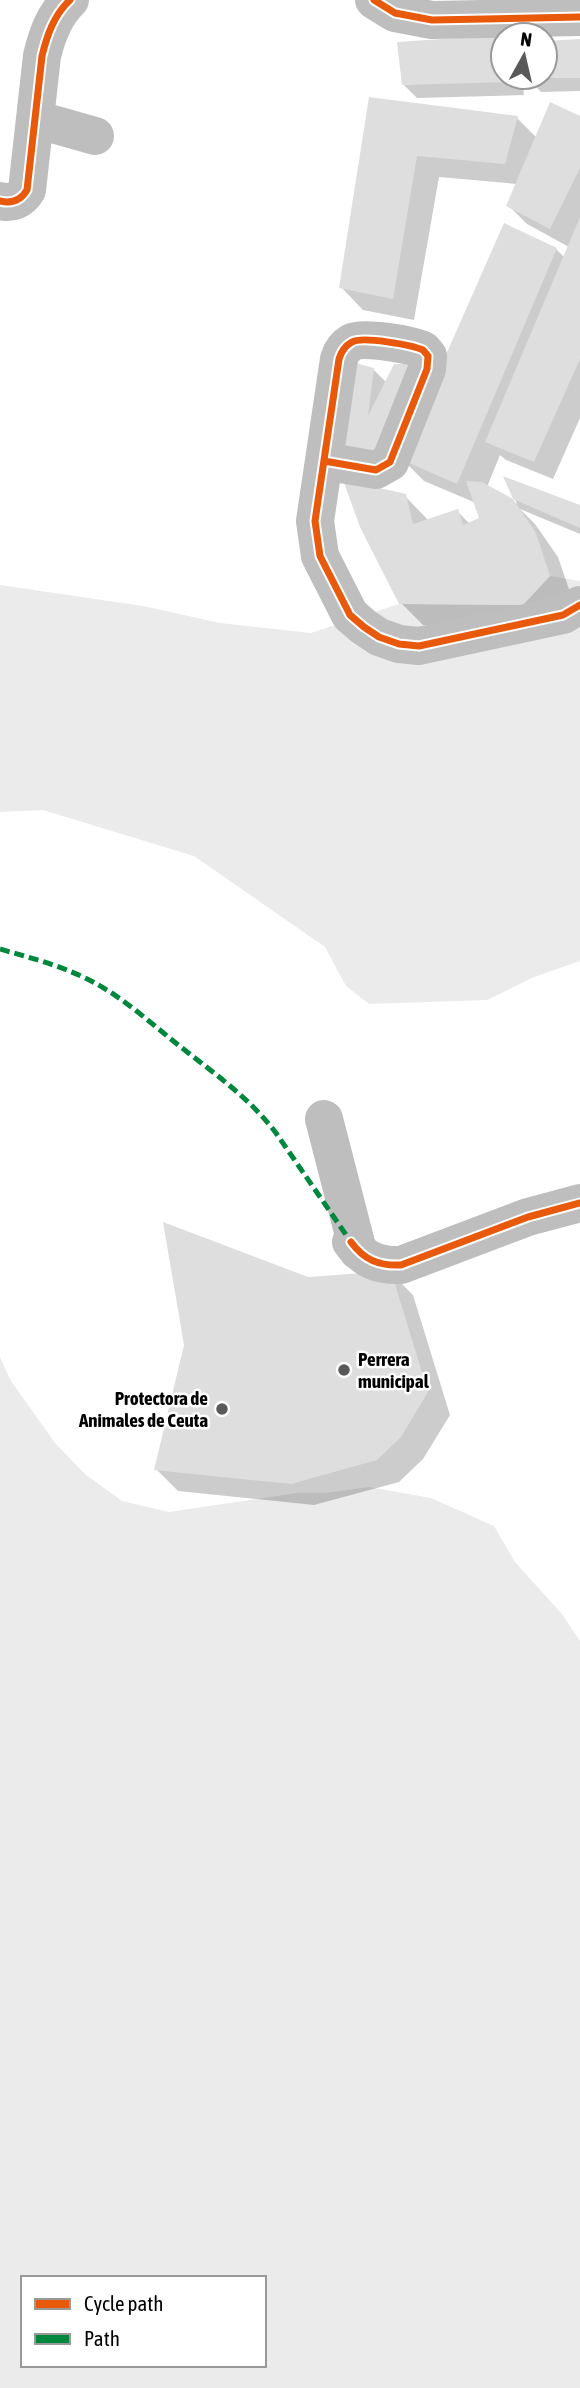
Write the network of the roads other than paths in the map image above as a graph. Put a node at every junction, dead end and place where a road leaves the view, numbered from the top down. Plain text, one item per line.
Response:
1 (70, 0) edge
2 (374, 0) edge
3 (580, 17) edge
4 (35, 119) junction
5 (95, 136) dead end
6 (0, 201) edge
7 (324, 461) dead end
8 (580, 605) edge
9 (324, 1119) dead end
10 (580, 1203) edge

1 - 4 street
2 - 3 street
4 - 5 street
4 - 6 street
7 - 8 street
9 - 10 street

